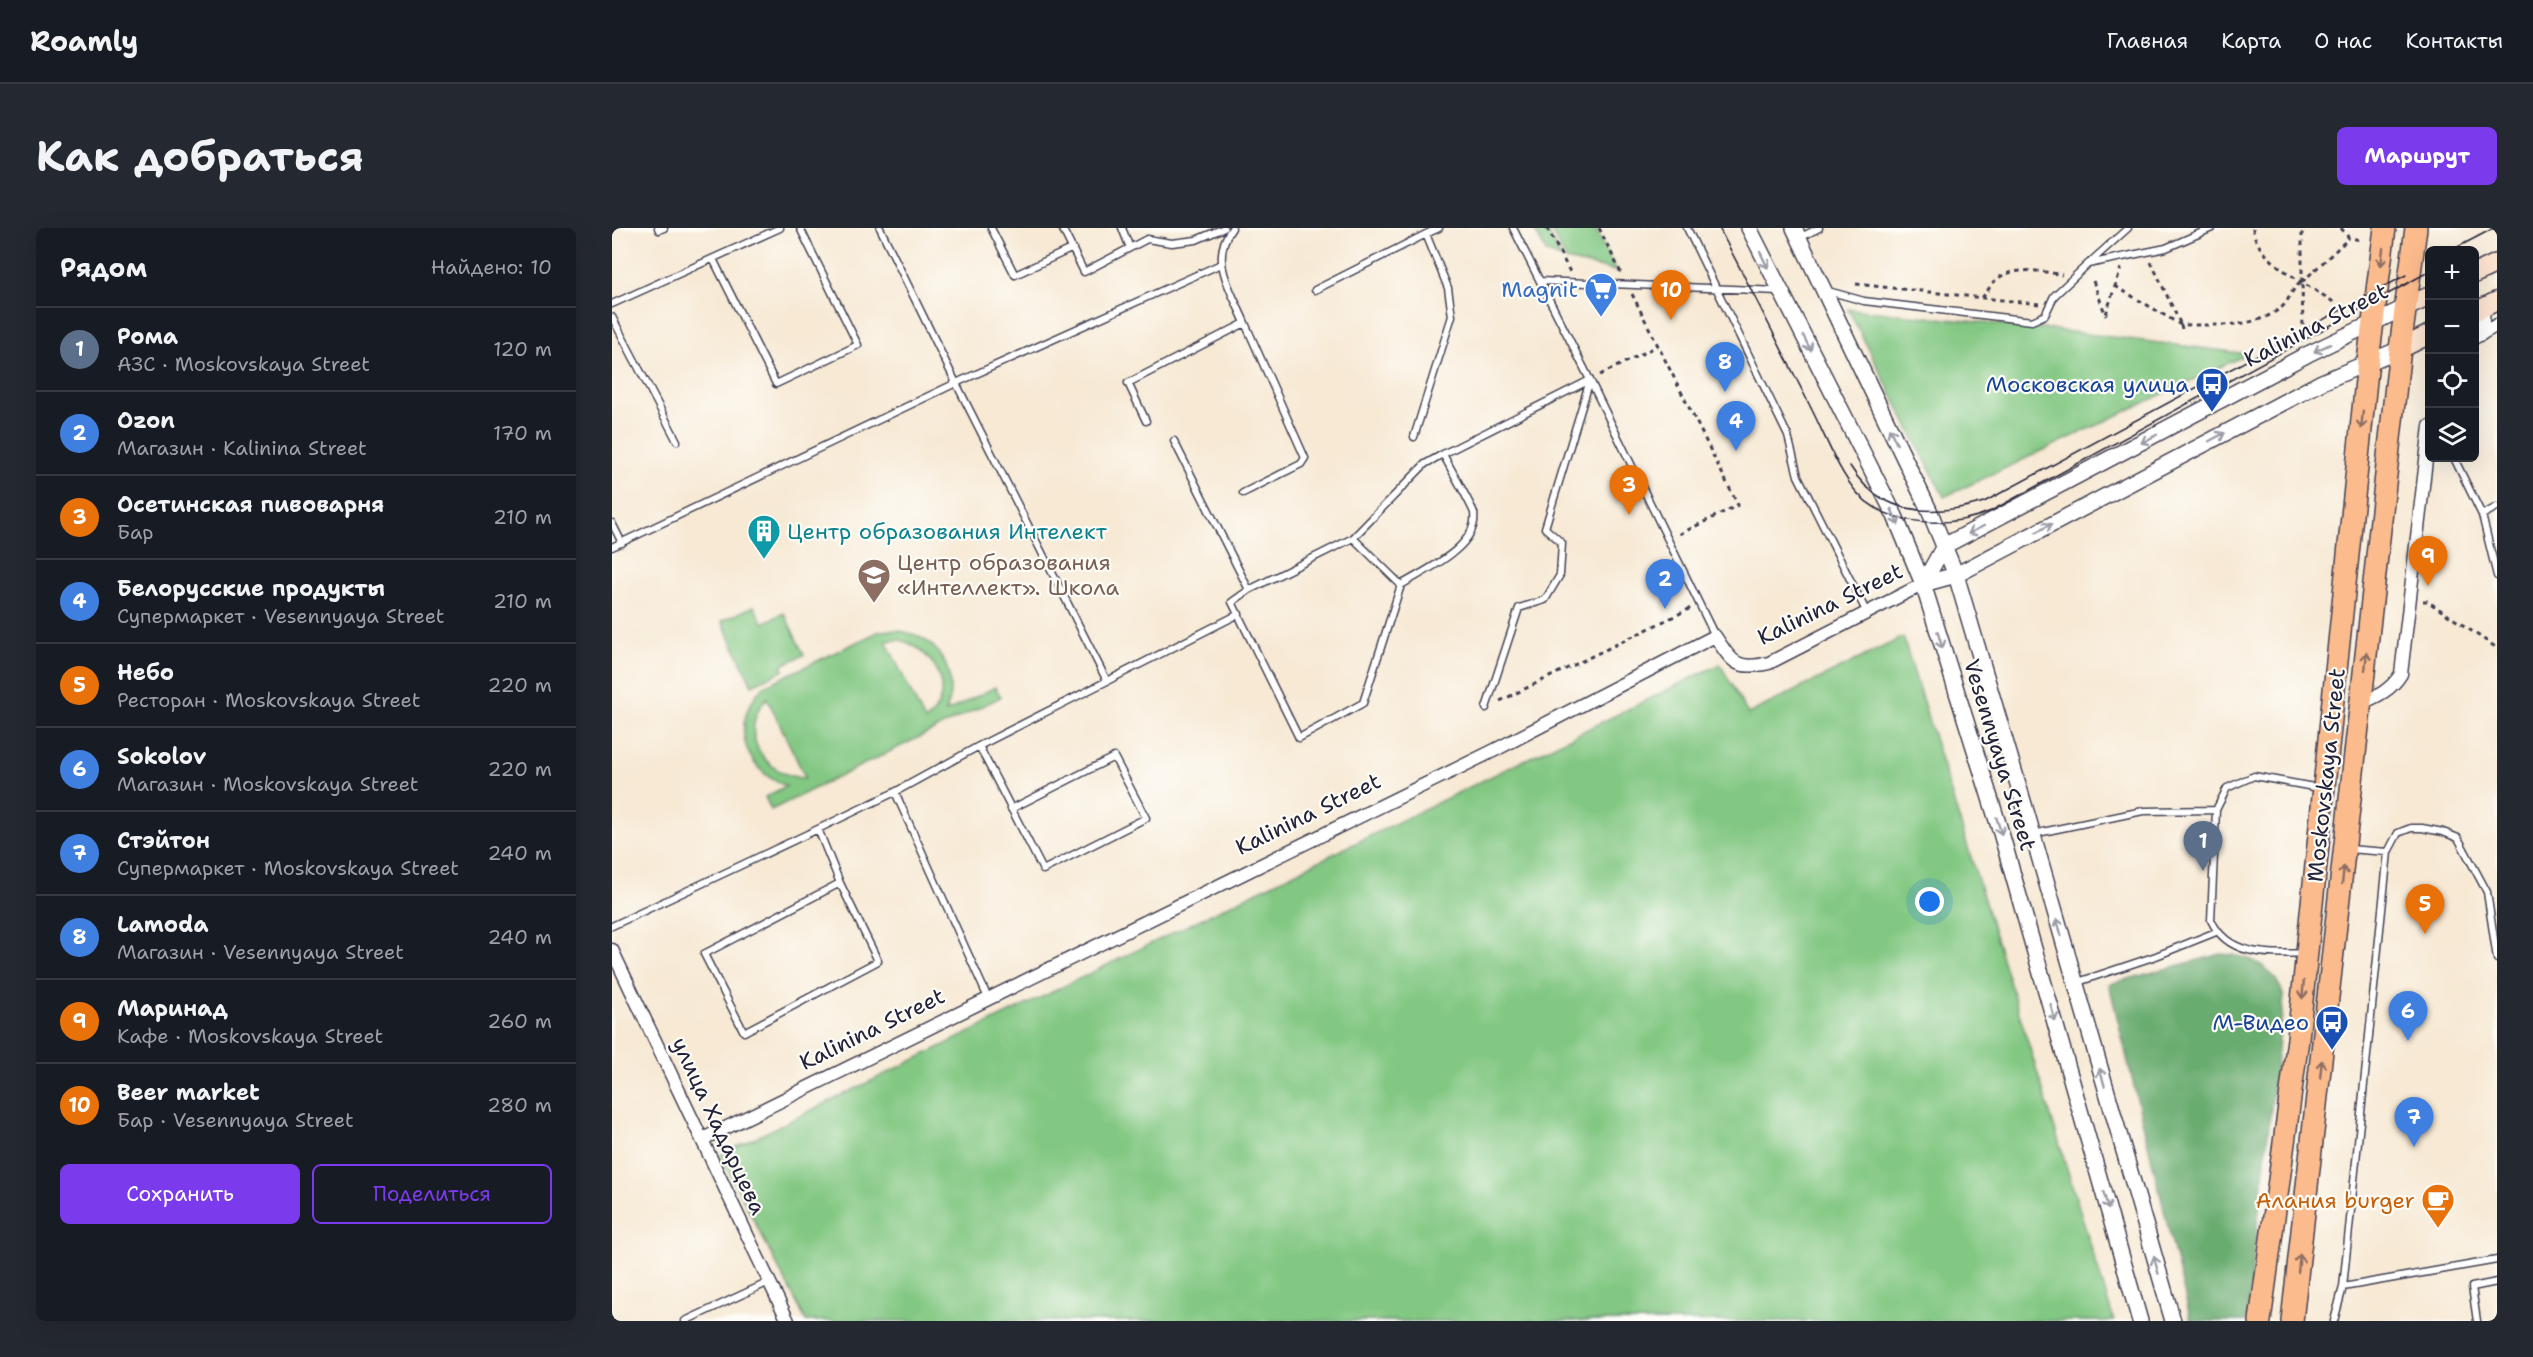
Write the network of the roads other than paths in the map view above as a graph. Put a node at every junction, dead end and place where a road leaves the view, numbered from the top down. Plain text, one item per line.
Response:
1 (658, 228) edge
2 (664, 228) edge
3 (780, 228) edge
4 (800, 228) edge
5 (880, 228) edge
6 (991, 228) edge
7 (1062, 228) edge
8 (1122, 228) edge
9 (1224, 228) edge
10 (1232, 228) edge
11 (1439, 228) edge
12 (1513, 228) edge
13 (1687, 228) edge
14 (1749, 228) edge
15 (1819, 228) edge
16 (2128, 228) edge
17 (2212, 228) edge
18 (2385, 228) edge
19 (2416, 228) edge
20 (1796, 233) edge
21 (1425, 234) junction
22 (1073, 248) junction
23 (1131, 248) junction
24 (713, 259) junction
25 (2497, 263) edge
26 (1221, 264) junction
27 (2088, 264) junction
28 (2479, 272) edge
29 (1540, 281) junction
30 (1716, 287) junction
31 (1315, 290) dead end
32 (1824, 290) junction
33 (1780, 291) junction
34 (2425, 298) edge
35 (612, 304) edge
36 (2406, 307) junction
37 (2485, 307) edge
38 (612, 317) edge
39 (1245, 323) junction
40 (2374, 323) junction
41 (2497, 326) edge
42 (2479, 332) edge
43 (2479, 335) edge
44 (2425, 336) edge
45 (2400, 349) junction
46 (2368, 362) junction
47 (1590, 380) junction
48 (956, 382) junction
49 (1146, 421) dead end
50 (1414, 437) dead end
51 (677, 441) dead end
52 (1174, 441) dead end
53 (1443, 454) junction
54 (2426, 462) edge
55 (2456, 462) edge
56 (1243, 493) dead end
57 (2497, 507) edge
58 (2482, 515) junction
59 (612, 523) edge
60 (1353, 538) junction
61 (622, 543) junction
62 (1944, 546) junction
63 (612, 547) edge
64 (1956, 575) junction
65 (2497, 576) edge
66 (1923, 584) junction
67 (1401, 585) junction
68 (1249, 590) junction
69 (1239, 614) junction
70 (1867, 614) junction
71 (1715, 636) junction
72 (1107, 681) junction
73 (2362, 703) junction
74 (1486, 708) road end
75 (979, 746) junction
76 (2326, 788) junction
77 (895, 792) junction
78 (1011, 809) junction
79 (2216, 810) junction
80 (818, 829) junction
81 (2032, 834) junction
82 (2346, 848) junction
83 (2388, 852) junction
84 (840, 883) junction
85 (612, 926) edge
86 (2216, 932) junction
87 (2306, 953) junction
88 (613, 956) edge
89 (2497, 959) edge
90 (2075, 983) junction
91 (988, 998) junction
92 (703, 1139) junction
93 (2497, 1260) edge
94 (770, 1282) junction
95 (2497, 1282) edge
96 (2343, 1287) junction
97 (685, 1321) edge
98 (788, 1321) edge
99 (2140, 1321) edge
100 (2173, 1321) edge
101 (2260, 1321) edge
102 (2292, 1321) edge
103 (2334, 1321) edge
104 (2477, 1321) edge

1 - 2 lane
3 - 24 lane
4 - 24 lane
5 - 48 lane
6 - 22 lane
7 - 22 lane
8 - 23 lane
9 - 23 lane
10 - 26 lane
11 - 21 lane
12 - 29 lane
13 - 30 lane
14 -> 33 street, Vesennyaya Street
15 - 20 lane
16 - 27 lane
17 - 27 lane
18 -> 40 highway, Moskovskaya Street
19 - 36 highway, Moskovskaya Street
20 - 32 street, Vesennyaya Street
21 - 31 lane
21 - 50 lane
22 - 23 lane
24 - 35 lane
25 - 28 main road
26 - 39 lane
26 - 48 lane
27 - 32 lane
29 - 30 lane
29 - 47 lane
30 - 33 lane
30 - 70 lane
62 -> 32 street, Vesennyaya Street
33 -> 66 street, Vesennyaya Street
34 - 36 main road, Kalinina Street
36 - 40 street, Kalinina Street
36 - 45 highway, Moskovskaya Street
37 - 42 street
38 - 51 lane
39 - 49 lane
39 - 56 lane
40 - 46 highway, Moskovskaya Street
40 -> 62 street, Kalinina Street
41 - 43 street
44 - 45 main road, Kalinina Street
45 - 46 street, Kalinina Street
73 -> 45 highway, Moskovskaya Street
64 -> 46 street, Kalinina Street
46 -> 76 highway, Moskovskaya Street
47 - 53 lane
47 - 71 lane
47 - 74 lane
48 - 61 lane
48 - 72 lane
52 - 68 lane
53 - 60 lane
53 - 67 lane
54 - 73 street
55 - 58 lane
57 - 58 lane
58 - 65 lane
59 - 61 lane
60 - 67 lane
60 - 68 lane
61 - 63 lane
62 - 64 street, Vesennyaya Street
62 - 66 street, Kalinina Street
64 - 66 street, Kalinina Street
64 - 81 street, Vesennyaya Street
66 - 70 street, Kalinina Street
66 -> 99 street, Vesennyaya Street
67 - 69 lane
68 - 69 lane
69 - 72 lane
70 - 71 street, Kalinina Street
71 - 91 street, Kalinina Street
72 - 75 lane
73 - 82 highway, Moskovskaya Street
75 - 77 lane
75 - 78 lane
76 - 79 lane
76 - 87 highway, Moskovskaya Street
77 - 80 lane
77 - 91 lane
78 - 78 lane
79 - 81 lane
79 - 86 lane
80 - 84 lane
80 - 85 lane
90 -> 81 street, Vesennyaya Street
82 - 83 lane
102 -> 82 highway, Moskovskaya Street
83 - 89 lane
83 - 96 lane
84 - 84 lane
86 - 87 lane
86 - 90 lane
87 -> 101 highway, Moskovskaya Street
88 - 92 street, улица Хадарцева
100 -> 90 street, Vesennyaya Street
91 - 92 street, Kalinina Street
92 - 94 street, улица Хадарцева
93 - 96 lane
94 - 97 lane
94 - 98 street, улица Хадарцева
95 - 104 lane
96 - 103 lane

